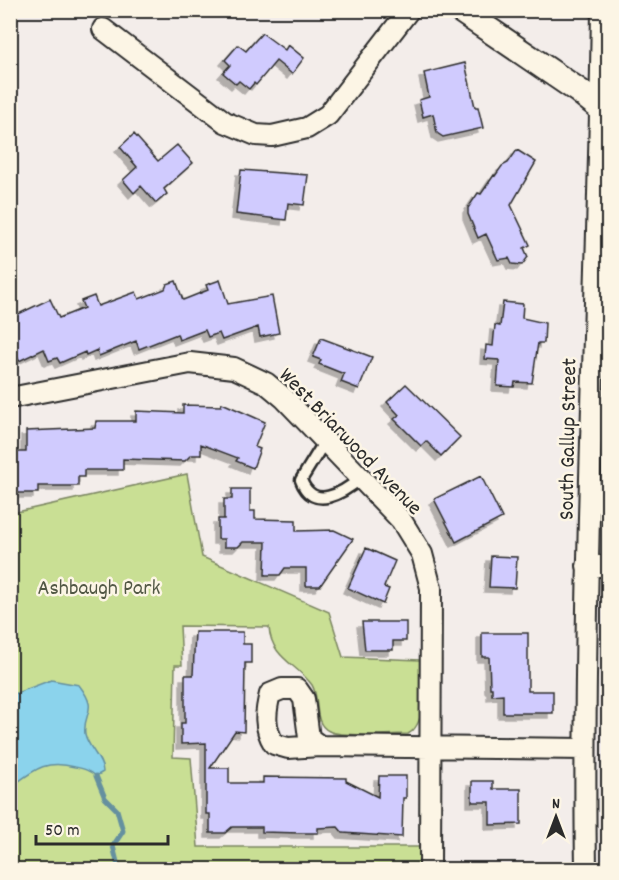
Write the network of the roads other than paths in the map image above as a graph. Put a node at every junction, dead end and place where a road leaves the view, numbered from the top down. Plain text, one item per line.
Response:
1 (409, 10) edge
2 (460, 10) edge
3 (602, 10) edge
4 (103, 29) dead end
5 (605, 111) edge
6 (10, 398) edge
7 (325, 441) junction
8 (361, 478) junction
9 (587, 566) junction
10 (609, 567) edge
11 (320, 746) dead end
12 (430, 749) junction
13 (585, 749) junction
14 (430, 870) edge
15 (586, 870) edge

1 - 4 street
2 - 5 street
3 - 5 street, South Gallup Street
5 - 9 street, South Gallup Street
6 - 7 street, West Briarwood Avenue
7 - 8 street, West Briarwood Avenue
7 - 8 lane
8 - 12 street, West Briarwood Avenue
9 - 10 street
9 - 13 street, South Gallup Street
11 - 12 street
12 - 13 street
12 - 14 street, West Briarwood Avenue
13 - 15 street, South Gallup Street

